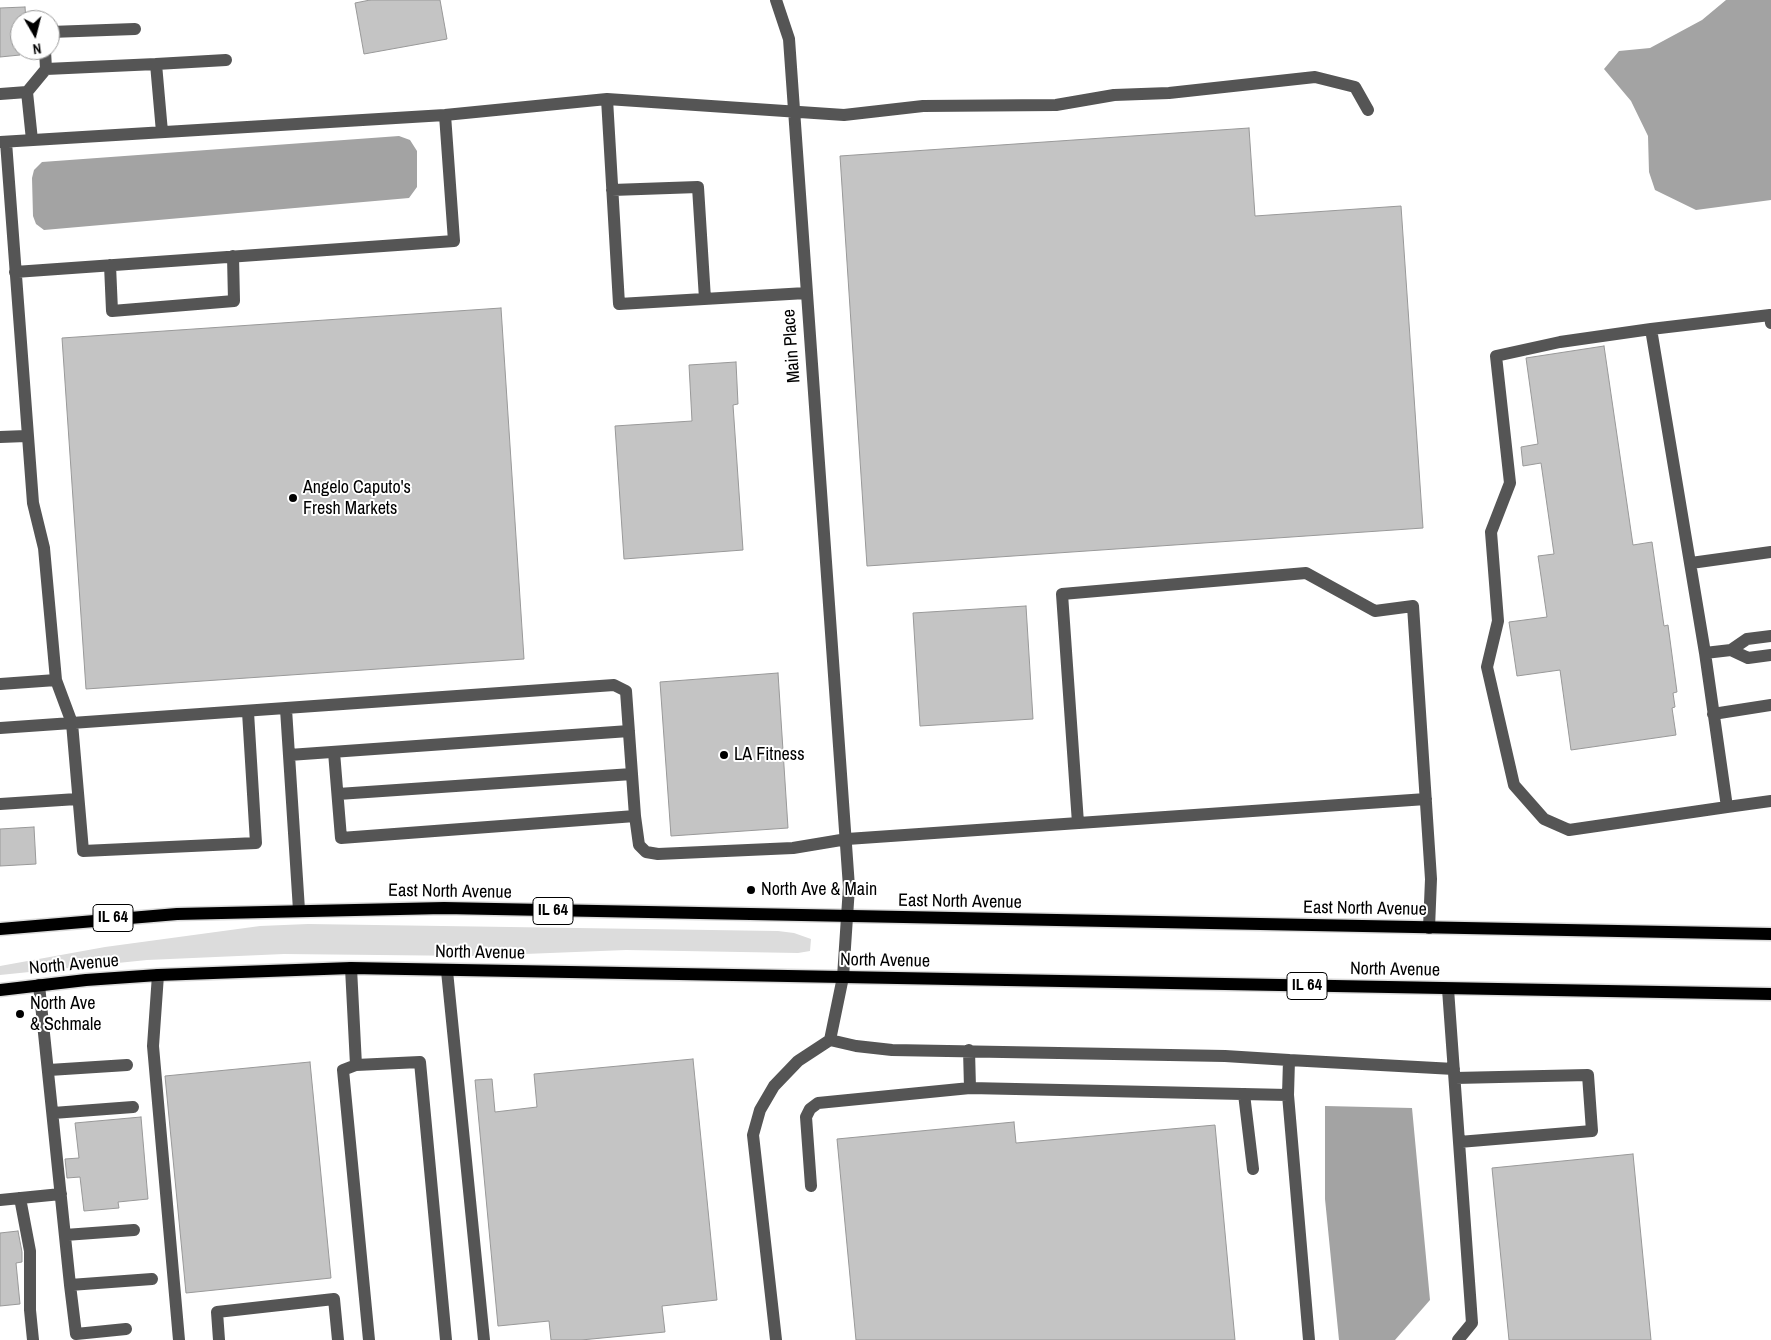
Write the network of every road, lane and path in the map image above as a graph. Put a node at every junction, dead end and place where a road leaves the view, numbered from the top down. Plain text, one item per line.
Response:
1 (776, 0) edge
2 (134, 29) dead end
3 (60, 32) edge
4 (46, 60) edge
5 (226, 60) dead end
6 (156, 64) junction
7 (46, 69) junction
8 (28, 92) junction
9 (0, 94) edge
10 (607, 99) junction
11 (1368, 110) dead end
12 (794, 111) junction
13 (445, 115) junction
14 (162, 132) junction
15 (32, 140) junction
16 (3, 142) edge
17 (612, 190) junction
18 (233, 256) junction
19 (110, 265) junction
20 (15, 272) junction
21 (806, 293) junction
22 (705, 299) junction
23 (1771, 323) edge
24 (1652, 329) junction
25 (26, 436) junction
26 (0, 437) edge
27 (1771, 552) edge
28 (1691, 563) junction
29 (1771, 636) edge
30 (1731, 650) junction
31 (1705, 653) junction
32 (1771, 655) edge
33 (56, 680) junction
34 (0, 684) edge
35 (1771, 706) edge
36 (286, 709) junction
37 (248, 712) junction
38 (1713, 714) junction
39 (72, 723) junction
40 (0, 728) edge
41 (629, 732) junction
42 (334, 752) junction
43 (289, 755) junction
44 (632, 774) junction
45 (338, 794) junction
46 (77, 798) junction
47 (1426, 799) junction
48 (1771, 801) edge
49 (0, 804) edge
50 (1727, 807) junction
51 (635, 816) junction
52 (1078, 823) junction
53 (847, 839) junction
54 (299, 910) junction
55 (846, 918) junction
56 (1429, 928) junction
57 (0, 929) edge
58 (1771, 934) edge
59 (351, 968) junction
60 (447, 970) junction
61 (158, 975) junction
62 (843, 977) junction
63 (39, 985) junction
64 (1448, 989) junction
65 (0, 990) edge
66 (1771, 994) edge
67 (830, 1040) junction
68 (969, 1050) junction
69 (1289, 1060) junction
70 (128, 1065) dead end
71 (356, 1066) junction
72 (49, 1070) junction
73 (1454, 1074) junction
74 (970, 1088) junction
75 (1244, 1094) junction
76 (1288, 1095) junction
77 (132, 1107) dead end
78 (53, 1113) junction
79 (1459, 1142) junction
80 (1253, 1168) dead end
81 (811, 1186) dead end
82 (61, 1194) junction
83 (20, 1198) junction
84 (0, 1200) edge
85 (134, 1230) dead end
86 (65, 1235) junction
87 (152, 1279) dead end
88 (70, 1285) junction
89 (126, 1329) dead end
90 (32, 1340) edge
91 (179, 1340) edge
92 (219, 1340) edge
93 (338, 1340) edge
94 (369, 1340) edge
95 (446, 1340) edge
96 (484, 1340) edge
97 (776, 1340) edge
98 (1309, 1340) edge
99 (1458, 1340) edge

1 - 12 street, Main Place
2 - 3 street
4 - 7 street
5 - 6 street
6 - 7 street
6 - 14 street
7 - 8 street
8 - 9 street
8 - 15 street
10 - 12 street
10 - 13 street
10 - 17 street
11 - 12 street
12 - 21 street, Main Place
13 - 14 street
13 - 18 street
14 - 15 street
15 - 16 street
16 - 20 street
17 - 22 street
17 - 22 street
18 - 19 street
18 - 19 street
19 - 20 street
20 - 25 street
21 - 22 street
21 - 53 street, Main Place
23 - 24 street
24 - 28 street
24 - 50 street
25 - 26 street
25 - 33 street
27 - 28 street
28 - 31 street
29 - 30 street
30 - 31 street
30 - 32 street
31 - 38 street
33 - 34 street
33 - 39 street
35 - 38 street
36 - 37 street
36 - 41 street
36 - 43 street
37 - 39 street
37 - 46 street
38 - 50 street
39 - 40 street
39 - 46 street
41 - 42 street
41 - 44 street
42 - 43 street
42 - 45 street
43 - 54 street
44 - 45 street
44 - 51 street
45 - 51 street
46 - 49 street
47 - 52 street
47 - 52 street
47 - 56 street
48 - 50 street
51 - 53 street
52 - 53 street
53 - 55 street, Main Place
54 - 55 main road, East North Avenue / IL 64
54 - 57 main road, East North Avenue / IL 64
55 - 56 main road, East North Avenue / IL 64
55 - 62 street, Main Place
56 - 58 main road, East North Avenue / IL 64
59 - 60 main road, North Avenue / IL 64
59 - 61 main road, North Avenue / IL 64
59 - 71 street
60 - 62 main road, North Avenue / IL 64
60 - 96 street
61 - 63 main road, North Avenue / IL 64
61 - 91 street
62 - 64 main road, North Avenue / IL 64
62 - 67 street, Main Place
63 - 65 main road, North Avenue / IL 64
63 - 72 street
64 - 66 main road, North Avenue / IL 64
64 - 73 street
67 - 68 street
67 - 97 street
68 - 69 street
68 - 74 street
69 - 73 street
69 - 76 street
70 - 72 street
71 - 94 street
71 - 95 street
72 - 78 street
73 - 79 street
73 - 79 street
74 - 75 street
74 - 81 street
75 - 76 street
75 - 80 street
76 - 98 street
77 - 78 street
78 - 82 street
79 - 99 street
82 - 83 street
82 - 86 street
83 - 84 street
83 - 90 street
85 - 86 street
86 - 88 street
87 - 88 street
88 - 89 street
92 - 93 street

